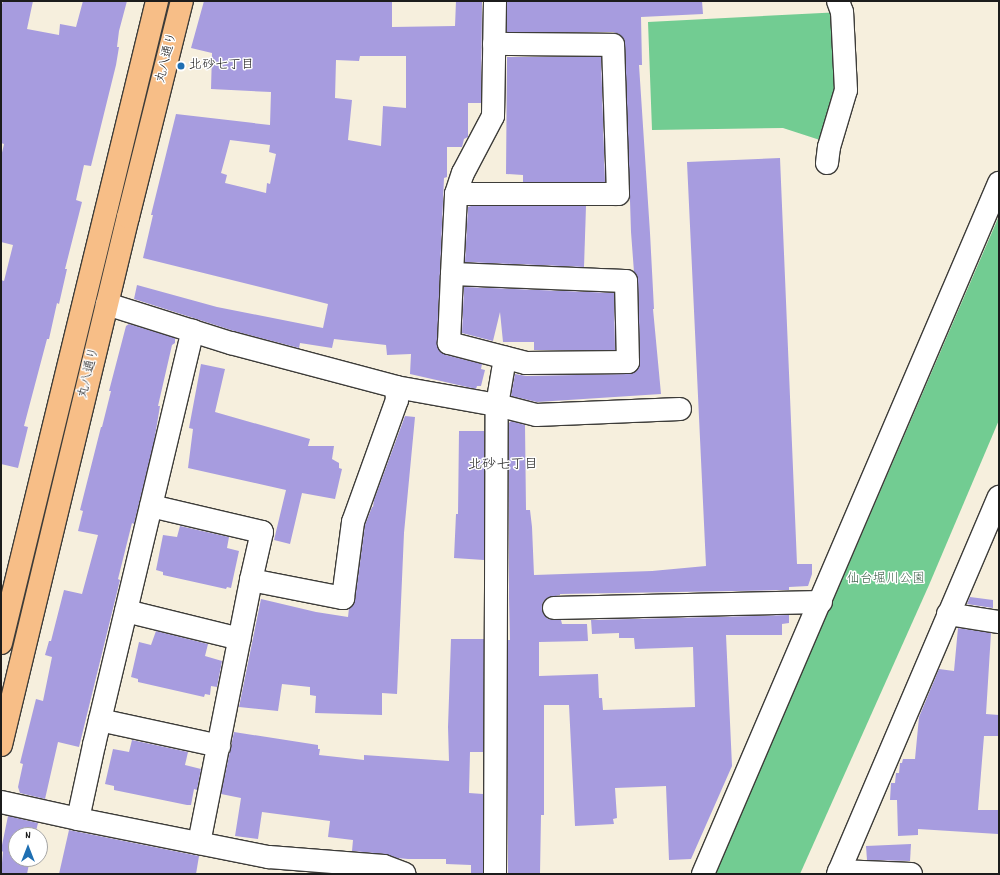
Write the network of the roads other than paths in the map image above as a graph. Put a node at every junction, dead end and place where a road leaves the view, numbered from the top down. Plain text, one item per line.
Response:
1 (157, 1) edge
2 (182, 1) edge
3 (495, 1) edge
4 (838, 2) edge
5 (494, 44) junction
6 (826, 162) dead end
7 (999, 183) edge
8 (456, 194) junction
9 (452, 274) junction
10 (107, 304) junction
11 (193, 331) junction
12 (505, 358) junction
13 (396, 387) junction
14 (496, 405) junction
15 (680, 409) dead end
16 (999, 497) edge
17 (151, 506) junction
18 (251, 580) junction
19 (821, 602) junction
20 (554, 608) dead end
21 (126, 612) junction
22 (948, 614) junction
23 (999, 622) edge
24 (240, 639) junction
25 (1, 643) edge
26 (100, 720) junction
27 (1, 745) edge
28 (219, 746) junction
29 (1, 802) edge
30 (78, 819) junction
31 (199, 844) junction
32 (358, 869) edge
33 (838, 873) edge
34 (405, 874) edge
35 (496, 874) edge
36 (703, 874) edge
37 (911, 874) edge

1 - 25 main road, 丸八通り
2 - 10 main road, 丸八通り
3 - 5 street
4 - 6 street
5 - 8 street
5 - 8 street
7 - 19 street
8 - 9 street
9 - 12 street
9 - 12 street
10 - 11 street
10 - 27 main road, 丸八通り
11 - 13 street
11 - 17 street
12 - 14 street
13 - 14 street
13 - 18 street
14 - 15 street
14 - 35 street
16 - 22 street
17 - 18 street
17 - 21 street
18 - 24 street
19 - 20 street
19 - 36 street
21 - 24 street
21 - 26 street
22 - 23 street
22 - 33 street
24 - 28 street
26 - 28 street
26 - 30 street
28 - 31 street
29 - 30 street
30 - 31 street
31 - 32 street
32 - 34 street
33 - 37 street

